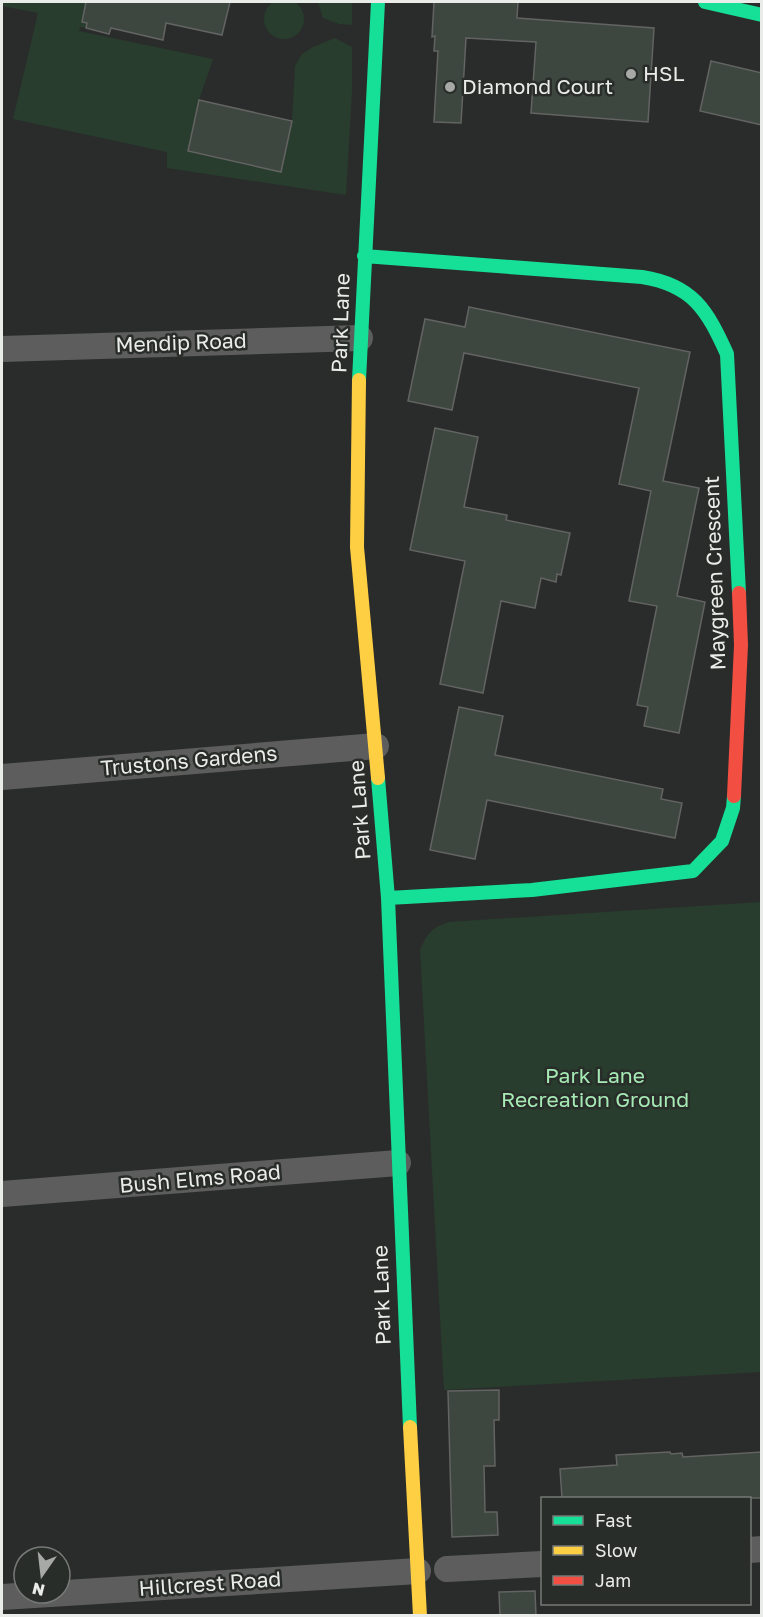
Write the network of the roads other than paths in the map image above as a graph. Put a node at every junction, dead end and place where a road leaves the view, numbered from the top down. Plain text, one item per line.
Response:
1 (378, 2) edge
2 (705, 2) edge
3 (762, 15) edge
4 (364, 256) junction
5 (360, 338) junction
6 (2, 349) edge
7 (376, 746) junction
8 (2, 777) edge
9 (388, 898) junction
10 (398, 1163) junction
11 (2, 1194) edge
12 (541, 1564) edge
13 (447, 1569) dead end
14 (418, 1571) junction
15 (2, 1597) edge
16 (420, 1616) edge

1 - 4 street, Park Lane
2 - 3 street
4 - 5 street, Park Lane
4 - 9 street, Maygreen Crescent
5 - 6 street, Mendip Road
5 - 7 street, Park Lane
7 - 8 street, Trustons Gardens
7 - 9 street, Park Lane
9 - 10 street, Park Lane
10 - 11 street, Bush Elms Road
10 - 14 street, Park Lane
12 - 13 street
14 - 15 street, Hillcrest Road
14 - 16 street, Park Lane

